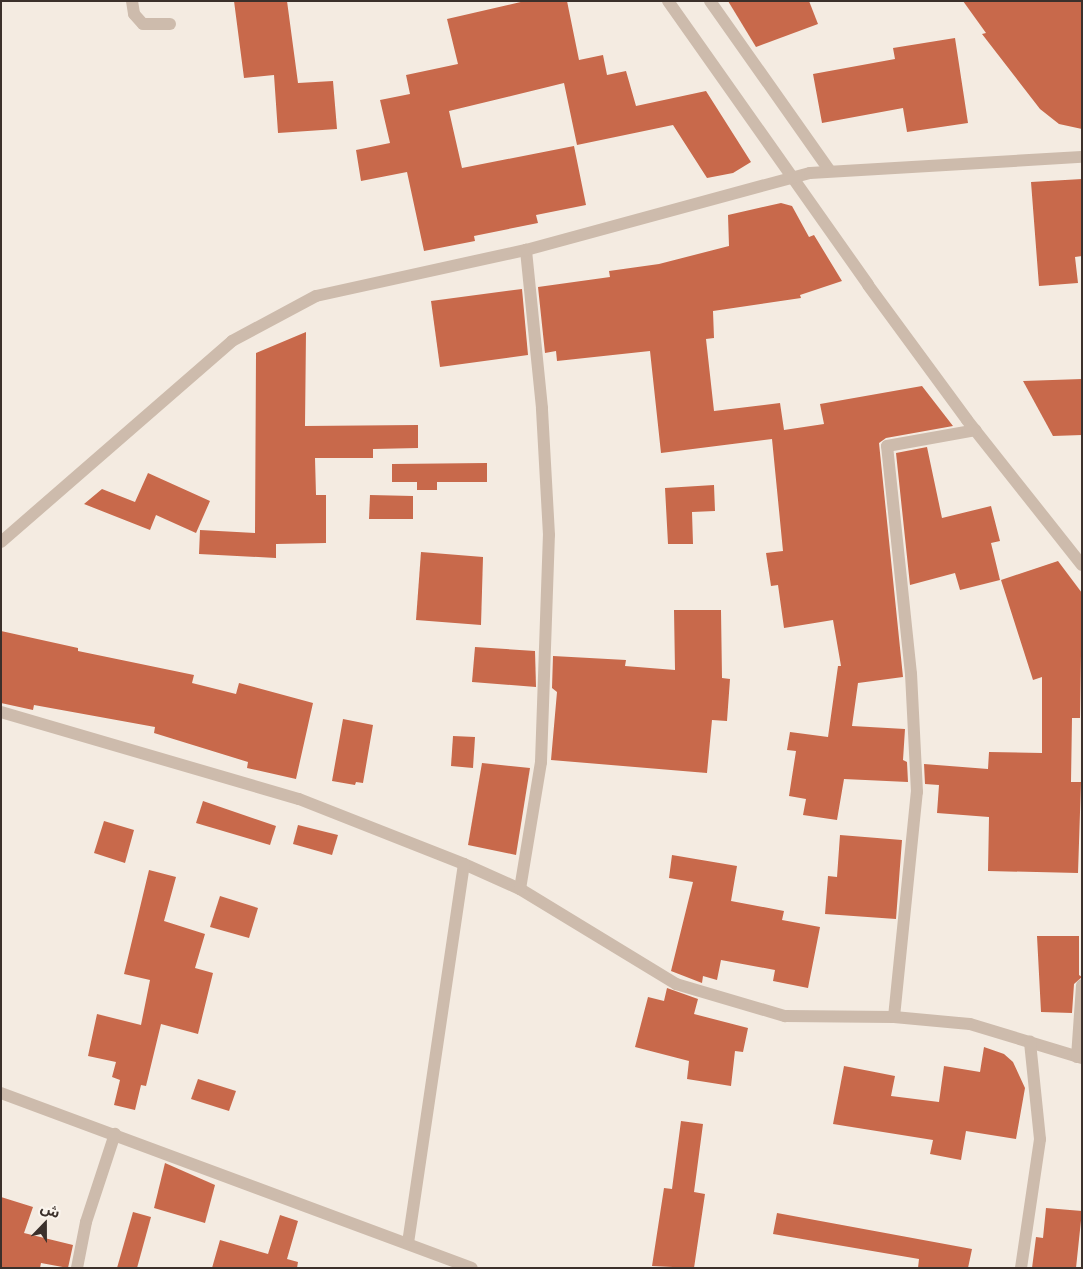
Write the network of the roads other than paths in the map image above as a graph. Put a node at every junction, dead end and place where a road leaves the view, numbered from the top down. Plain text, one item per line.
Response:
1 (132, 1) edge
2 (668, 1) edge
3 (710, 1) edge
4 (170, 24) dead end
5 (1082, 157) edge
6 (830, 172) junction
7 (793, 178) junction
8 (526, 250) junction
9 (976, 430) junction
10 (1, 542) edge
11 (1082, 565) edge
12 (1, 712) edge
13 (464, 864) junction
14 (520, 889) junction
15 (1082, 985) edge
16 (894, 1017) junction
17 (1030, 1042) junction
18 (1080, 1058) edge
19 (1, 1093) edge
20 (115, 1134) junction
21 (408, 1243) junction
22 (77, 1268) edge
23 (472, 1268) edge
24 (1021, 1268) edge

1 - 4 street
2 - 7 street
3 - 6 street
5 - 6 street
6 - 7 street
7 - 8 street
7 - 9 street
8 - 10 street
8 - 14 street
9 - 11 street
9 - 16 street
12 - 13 street
13 - 14 street
13 - 21 street
14 - 16 street
15 - 18 street
16 - 17 street
17 - 18 street
17 - 24 street
19 - 20 street
20 - 21 street
20 - 22 street
21 - 23 street

